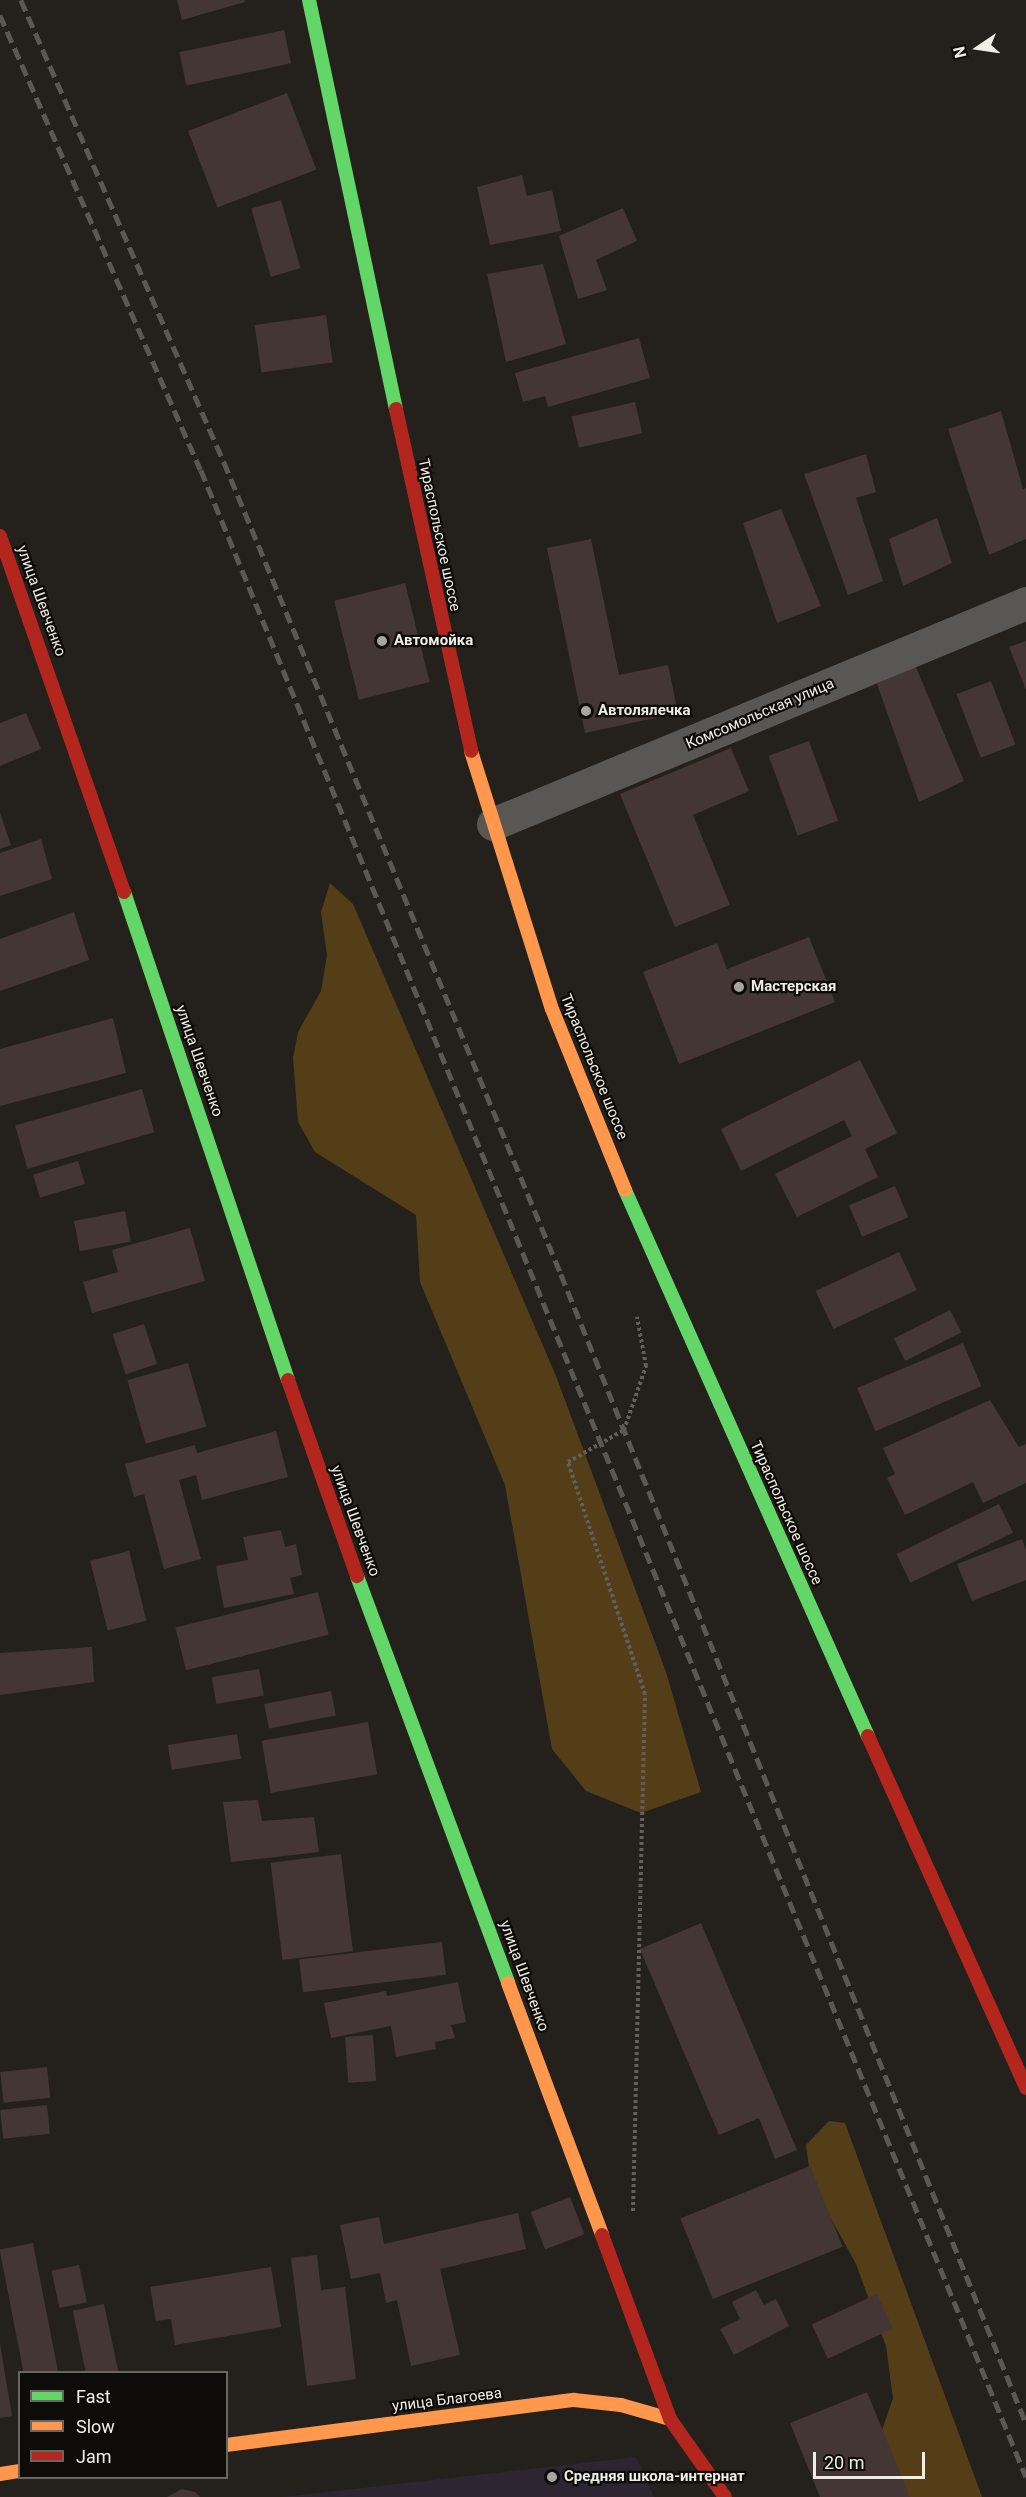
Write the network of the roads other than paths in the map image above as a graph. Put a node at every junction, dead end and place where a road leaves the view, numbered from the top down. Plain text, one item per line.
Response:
1 (309, 0) edge
2 (0, 536) edge
3 (1026, 603) edge
4 (493, 824) junction
5 (1026, 2088) edge
6 (670, 2419) junction
7 (228, 2445) edge
8 (18, 2471) edge
9 (0, 2474) edge
10 (725, 2497) edge

1 - 4 street, Тираспольское шоссе
2 - 6 street, улица Шевченко
3 - 4 street, Комсомольская улица
4 - 5 street, Тираспольское шоссе
6 - 7 street, улица Благоева
6 - 10 street, улица Шевченко
8 - 9 street

